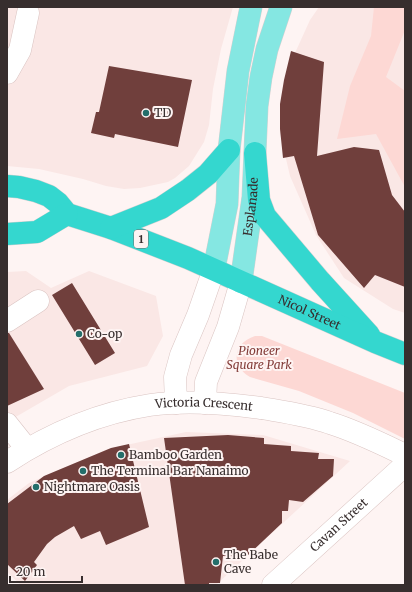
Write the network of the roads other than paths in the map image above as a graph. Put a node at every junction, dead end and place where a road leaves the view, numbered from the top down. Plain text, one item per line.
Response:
1 (251, 7) edge
2 (281, 7) edge
3 (28, 13) dead end
4 (7, 73) edge
5 (229, 150) junction
6 (255, 153) junction
7 (7, 186) edge
8 (67, 214) junction
9 (111, 228) junction
10 (7, 234) edge
11 (214, 269) junction
12 (241, 282) junction
13 (38, 301) dead end
14 (7, 321) edge
15 (375, 342) junction
16 (405, 354) edge
17 (176, 403) junction
18 (205, 403) junction
19 (7, 424) edge
20 (27, 449) junction
21 (405, 455) edge
22 (7, 462) edge
23 (405, 465) edge
24 (273, 585) edge

1 - 5 main road, Esplanade
2 - 6 main road, Esplanade
3 - 4 street
5 - 9 highway
5 - 11 main road, Esplanade
6 - 12 main road, Esplanade
6 - 15 highway
7 - 8 highway, 1
8 - 9 highway, 1
8 - 10 highway
9 - 11 highway, 1
11 - 12 highway, Nicol Street / 1
11 - 17 street, Esplanade
12 - 15 highway, Nicol Street / 1
12 - 18 street, Esplanade
13 - 14 street
15 - 16 highway, Nicol Street / 1
17 - 18 street, Victoria Crescent
17 - 20 street, Victoria Crescent
18 - 21 street, Victoria Crescent
19 - 20 street
20 - 22 street, Victoria Crescent
23 - 24 street, Cavan Street

